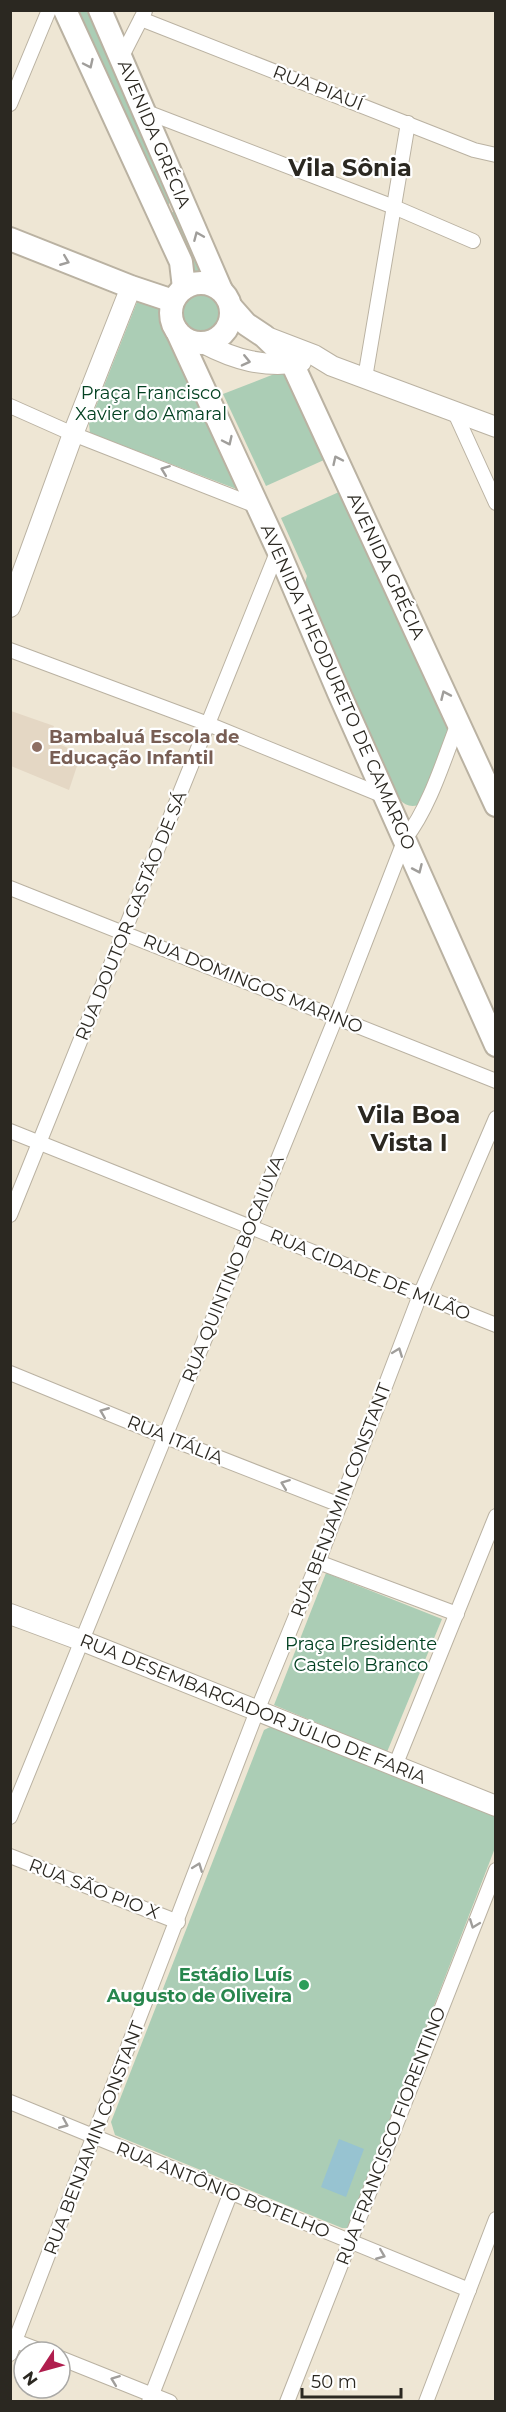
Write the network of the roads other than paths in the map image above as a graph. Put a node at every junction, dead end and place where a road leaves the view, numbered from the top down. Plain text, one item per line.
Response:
1 (100, 10) edge
2 (68, 13) edge
3 (143, 15) edge
4 (121, 57) junction
5 (10, 104) edge
6 (144, 111) junction
7 (408, 123) junction
8 (495, 155) edge
9 (185, 205) junction
10 (394, 207) junction
11 (159, 216) junction
12 (10, 239) edge
13 (473, 241) dead end
14 (131, 287) junction
15 (178, 294) junction
16 (226, 299) junction
17 (177, 331) junction
18 (264, 336) junction
19 (203, 343) junction
20 (314, 355) junction
21 (292, 363) junction
22 (365, 378) junction
23 (10, 406) edge
24 (455, 413) junction
25 (495, 427) edge
26 (73, 434) junction
27 (495, 503) edge
28 (259, 507) junction
29 (278, 550) junction
30 (10, 608) edge
31 (10, 650) edge
32 (458, 723) junction
33 (208, 724) junction
34 (384, 796) junction
35 (495, 805) edge
36 (405, 839) junction
37 (10, 888) edge
38 (123, 933) junction
39 (336, 1017) junction
40 (495, 1045) edge
41 (495, 1081) edge
42 (495, 1118) edge
43 (10, 1131) edge
44 (40, 1143) junction
45 (10, 1215) edge
46 (249, 1227) junction
47 (420, 1295) junction
48 (495, 1325) edge
49 (10, 1373) edge
50 (166, 1437) junction
51 (340, 1505) junction
52 (495, 1516) edge
53 (318, 1562) junction
54 (10, 1614) edge
55 (457, 1614) junction
56 (83, 1641) junction
57 (257, 1711) junction
58 (395, 1766) junction
59 (495, 1806) edge
60 (10, 1817) edge
61 (10, 1856) edge
62 (495, 1870) edge
63 (178, 1922) junction
64 (10, 2102) edge
65 (95, 2137) junction
66 (231, 2192) junction
67 (495, 2219) edge
68 (349, 2242) junction
69 (469, 2290) junction
70 (14, 2340) edge
71 (72, 2363) edge
72 (150, 2398) edge
73 (170, 2402) edge
74 (287, 2402) edge
75 (426, 2402) edge

1 - 4 main road, AVENIDA GRÉCIA
2 - 5 street
2 -> 11 main road, AVENIDA GRÉCIA
3 - 4 street
3 - 7 street, RUA PIAUÍ
4 - 6 main road, AVENIDA GRÉCIA
6 - 9 main road, AVENIDA GRÉCIA
6 - 10 street
7 - 8 street, RUA PIAUÍ
7 - 10 street
9 - 11 main road
16 -> 9 main road, AVENIDA GRÉCIA
10 - 13 street
10 - 22 street
11 - 15 main road, AVENIDA GRÉCIA
12 -> 14 main road
14 - 15 main road
14 - 26 street
15 - 16 main road
15 - 17 main road
16 - 18 main road, AVENIDA GRÉCIA
16 - 19 main road
17 - 19 main road
17 -> 28 main road, AVENIDA THEODURETO DE CAMARGO
18 - 20 street
18 - 21 main road, AVENIDA GRÉCIA
19 -> 21 street
20 - 21 street
20 - 22 street
32 -> 21 main road, AVENIDA GRÉCIA
22 - 24 street
23 - 26 street
24 - 25 street
24 - 27 street
28 -> 26 street
26 - 30 street
28 - 29 main road, AVENIDA THEODURETO DE CAMARGO
29 - 33 street, RUA DOUTOR GASTÃO DE SÁ
29 - 34 main road, AVENIDA THEODURETO DE CAMARGO
31 - 33 street
32 - 35 main road, AVENIDA GRÉCIA
32 - 36 street, RUA QUINTINO BOCAIUVA
33 - 34 street
33 - 38 street, RUA DOUTOR GASTÃO DE SÁ
34 - 36 main road, AVENIDA THEODURETO DE CAMARGO
36 - 39 street, RUA QUINTINO BOCAIUVA
36 -> 40 main road, AVENIDA THEODURETO DE CAMARGO
37 - 38 street, RUA DOMINGOS MARINO
38 - 39 street, RUA DOMINGOS MARINO
38 - 44 street, RUA DOUTOR GASTÃO DE SÁ
39 - 41 street, RUA DOMINGOS MARINO
39 - 46 street, RUA QUINTINO BOCAIUVA
42 - 47 street, RUA BENJAMIN CONSTANT
43 - 44 street, RUA CIDADE DE MILÃO
44 - 45 street, RUA DOUTOR GASTÃO DE SÁ
44 - 46 street, RUA CIDADE DE MILÃO
46 - 47 street, RUA CIDADE DE MILÃO
46 - 50 street, RUA QUINTINO BOCAIUVA
47 - 48 street, RUA CIDADE DE MILÃO
51 -> 47 street, RUA BENJAMIN CONSTANT
50 -> 49 street, RUA ITÁLIA
51 -> 50 street, RUA ITÁLIA
50 - 56 street, RUA QUINTINO BOCAIUVA
51 - 53 street, RUA BENJAMIN CONSTANT
52 - 55 street
53 - 55 street
53 - 57 street, RUA BENJAMIN CONSTANT
54 - 56 street, RUA DESEMBARGADOR JÚLIO DE FARIA
55 - 58 street
56 - 57 street, RUA DESEMBARGADOR JÚLIO DE FARIA
56 - 60 street, RUA QUINTINO BOCAIUVA
57 - 58 street, RUA DESEMBARGADOR JÚLIO DE FARIA
63 -> 57 street, RUA BENJAMIN CONSTANT
58 - 59 street, RUA DESEMBARGADOR JÚLIO DE FARIA
61 - 63 street, RUA SÃO PIO X
62 -> 68 street, RUA FRANCISCO FIORENTINO
63 - 65 street, RUA BENJAMIN CONSTANT
64 -> 65 street, RUA ANTÔNIO BOTELHO
65 - 66 street, RUA ANTÔNIO BOTELHO
65 - 70 street, RUA BENJAMIN CONSTANT
66 - 68 street, RUA ANTÔNIO BOTELHO
66 - 72 street
67 - 69 street
68 -> 69 street, RUA ANTÔNIO BOTELHO
68 - 74 street, RUA FRANCISCO FIORENTINO
69 - 75 street
72 -> 71 street
72 - 73 street

